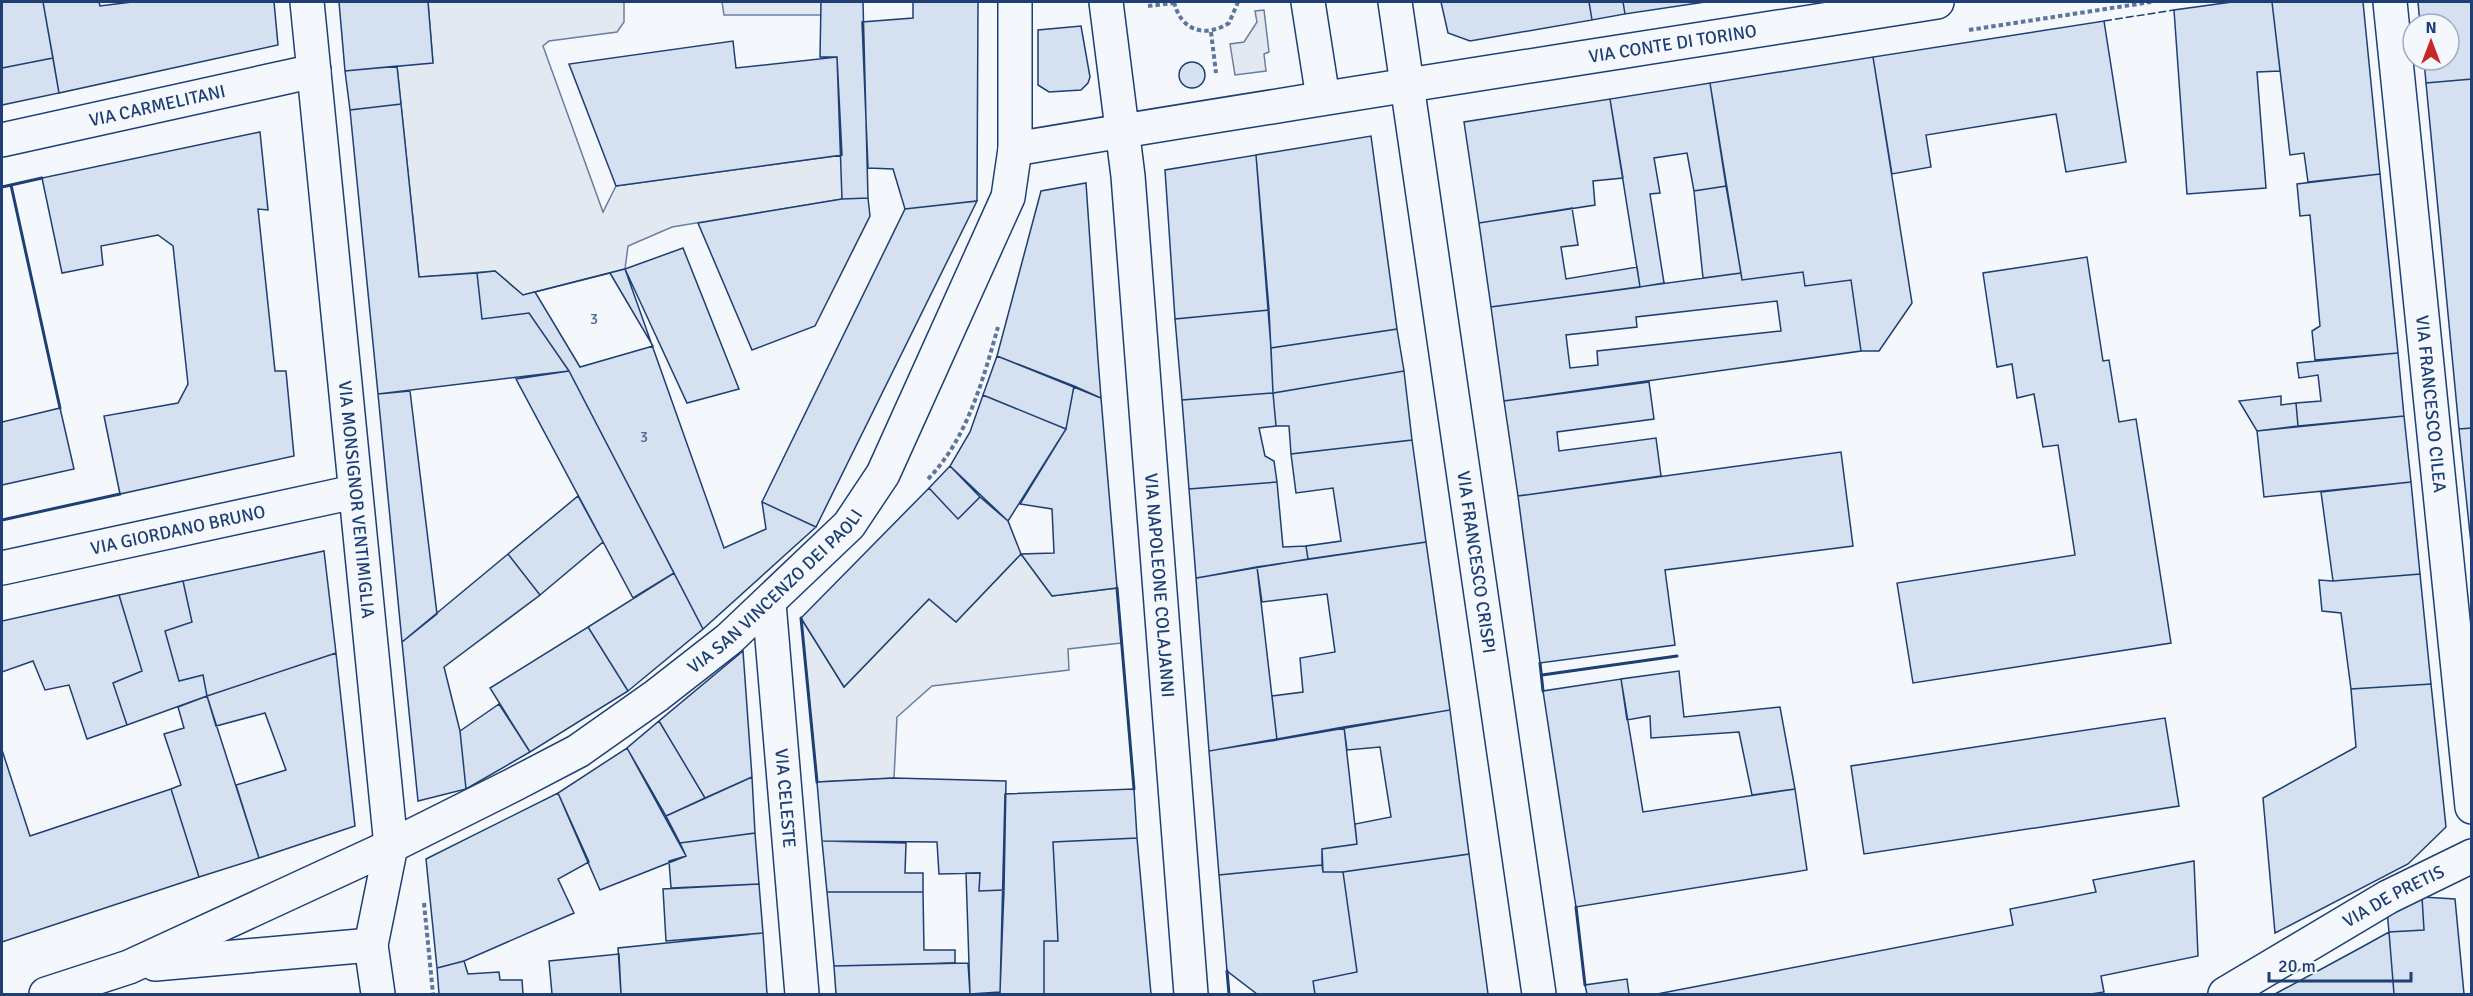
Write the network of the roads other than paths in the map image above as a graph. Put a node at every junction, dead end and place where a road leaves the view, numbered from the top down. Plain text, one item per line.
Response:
1 (307, 2) edge
2 (1015, 2) edge
3 (1106, 2) edge
4 (1308, 2) edge
5 (1395, 2) edge
6 (1937, 2) edge
7 (2390, 2) edge
8 (314, 71) junction
9 (1407, 84) junction
10 (1323, 98) junction
11 (1122, 131) junction
12 (2, 140) edge
13 (1015, 149) junction
14 (354, 492) junction
15 (2, 568) edge
16 (769, 603) junction
17 (2471, 792) edge
18 (391, 846) junction
19 (2472, 856) edge
20 (371, 945) junction
21 (129, 967) junction
22 (46, 994) edge
23 (378, 994) edge
24 (802, 994) edge
25 (1191, 994) edge
26 (1539, 994) edge
27 (2225, 994) edge

1 - 8 street, VIA MONSIGNOR VENTIMIGLIA
2 - 13 street, VIA SAN VINCENZO DEI PAOLI
3 - 11 street, VIA NAPOLEONE COLAJANNI
4 - 10 street
5 - 9 street, VIA FRANCESCO CRISPI
6 - 9 street, VIA CONTE DI TORINO
7 - 17 street, VIA FRANCESCO CILEA
8 - 12 street, VIA CARMELITANI
8 - 14 street, VIA MONSIGNOR VENTIMIGLIA
9 - 10 street, VIA CONTE DI TORINO
9 - 26 street, VIA FRANCESCO CRISPI
10 - 11 street, VIA CONTE DI TORINO
11 - 13 street, VIA CONTE DI TORINO
11 - 25 street, VIA NAPOLEONE COLAJANNI
13 - 16 street, VIA SAN VINCENZO DEI PAOLI
14 - 15 street, VIA GIORDANO BRUNO
14 - 18 street, VIA MONSIGNOR VENTIMIGLIA
16 - 18 street, VIA SAN VINCENZO DEI PAOLI
16 - 24 street, VIA CELESTE
18 - 20 street, VIA MONSIGNOR VENTIMIGLIA
18 - 21 street, VIA SAN VINCENZO DEI PAOLI
19 - 27 street, VIA DE PRETIS
20 - 21 street
20 - 23 street, VIA MONSIGNOR VENTIMIGLIA
21 - 22 street

